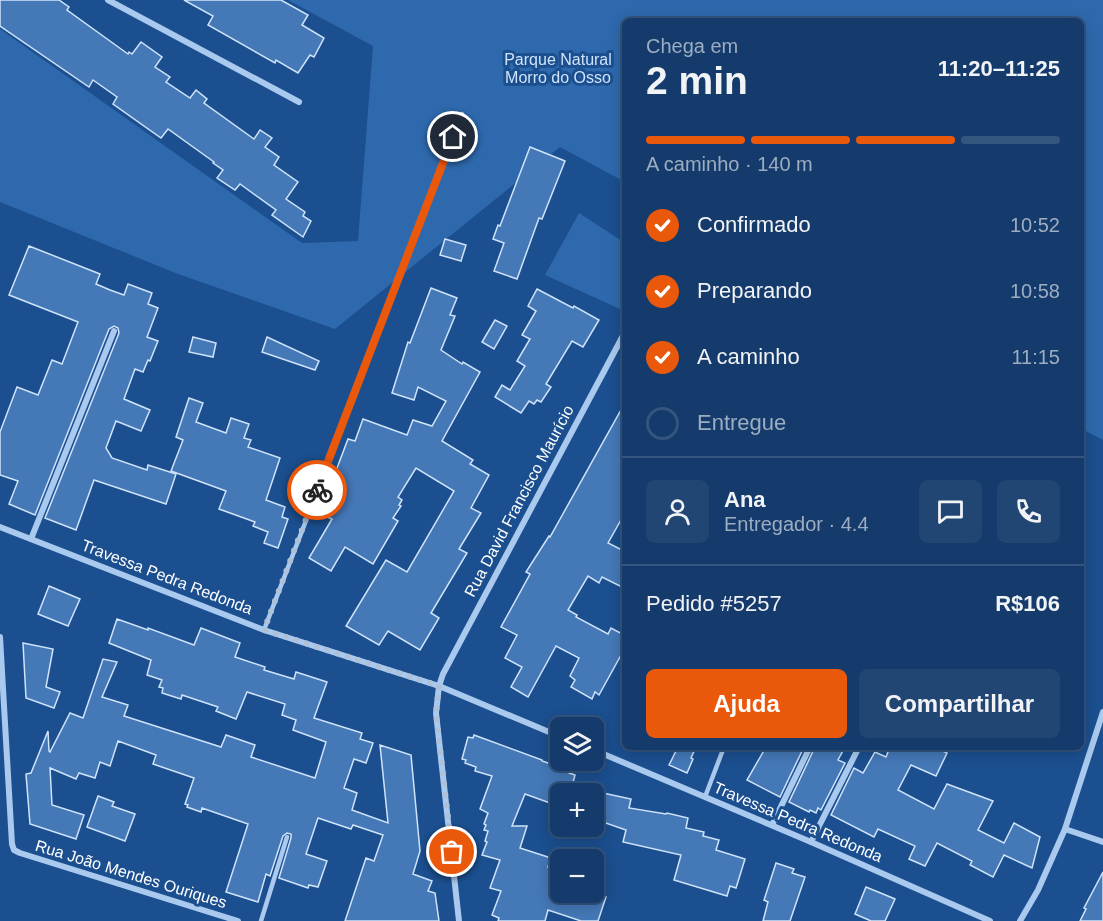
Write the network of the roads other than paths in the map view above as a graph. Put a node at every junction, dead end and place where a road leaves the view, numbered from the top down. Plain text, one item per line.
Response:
1 (108, 0) edge
2 (299, 102) dead end
3 (462, 114) dead end
4 (114, 331) dead end
5 (622, 338) edge
6 (0, 527) edge
7 (31, 539) junction
8 (264, 630) junction
9 (0, 637) edge
10 (439, 686) junction
11 (1103, 712) edge
12 (550, 731) edge
13 (723, 750) edge
14 (809, 750) edge
15 (857, 750) edge
16 (604, 754) edge
17 (705, 796) junction
18 (772, 825) junction
19 (1065, 829) junction
20 (287, 837) dead end
21 (811, 842) junction
22 (1103, 843) edge
23 (238, 921) edge
24 (261, 921) edge
25 (459, 921) edge
26 (990, 921) edge
27 (1020, 921) edge

1 - 2 street
3 - 8 lane
4 - 7 street
5 - 10 street, Rua David Francisco Maurício
6 - 7 street, Travessa Pedra Redonda
7 - 8 street, Travessa Pedra Redonda
8 - 10 street, Travessa Pedra Redonda
9 - 23 street, Rua João Mendes Ouriques
10 - 12 street, Travessa Pedra Redonda
10 - 25 street, Rua David Francisco Maurício
11 - 19 street
13 - 17 lane
14 - 18 street
15 - 21 street
16 - 17 street, Travessa Pedra Redonda
17 - 18 street, Travessa Pedra Redonda
18 - 21 street, Travessa Pedra Redonda
19 - 22 street
19 - 27 street
20 - 24 lane
21 - 26 street, Travessa Pedra Redonda

